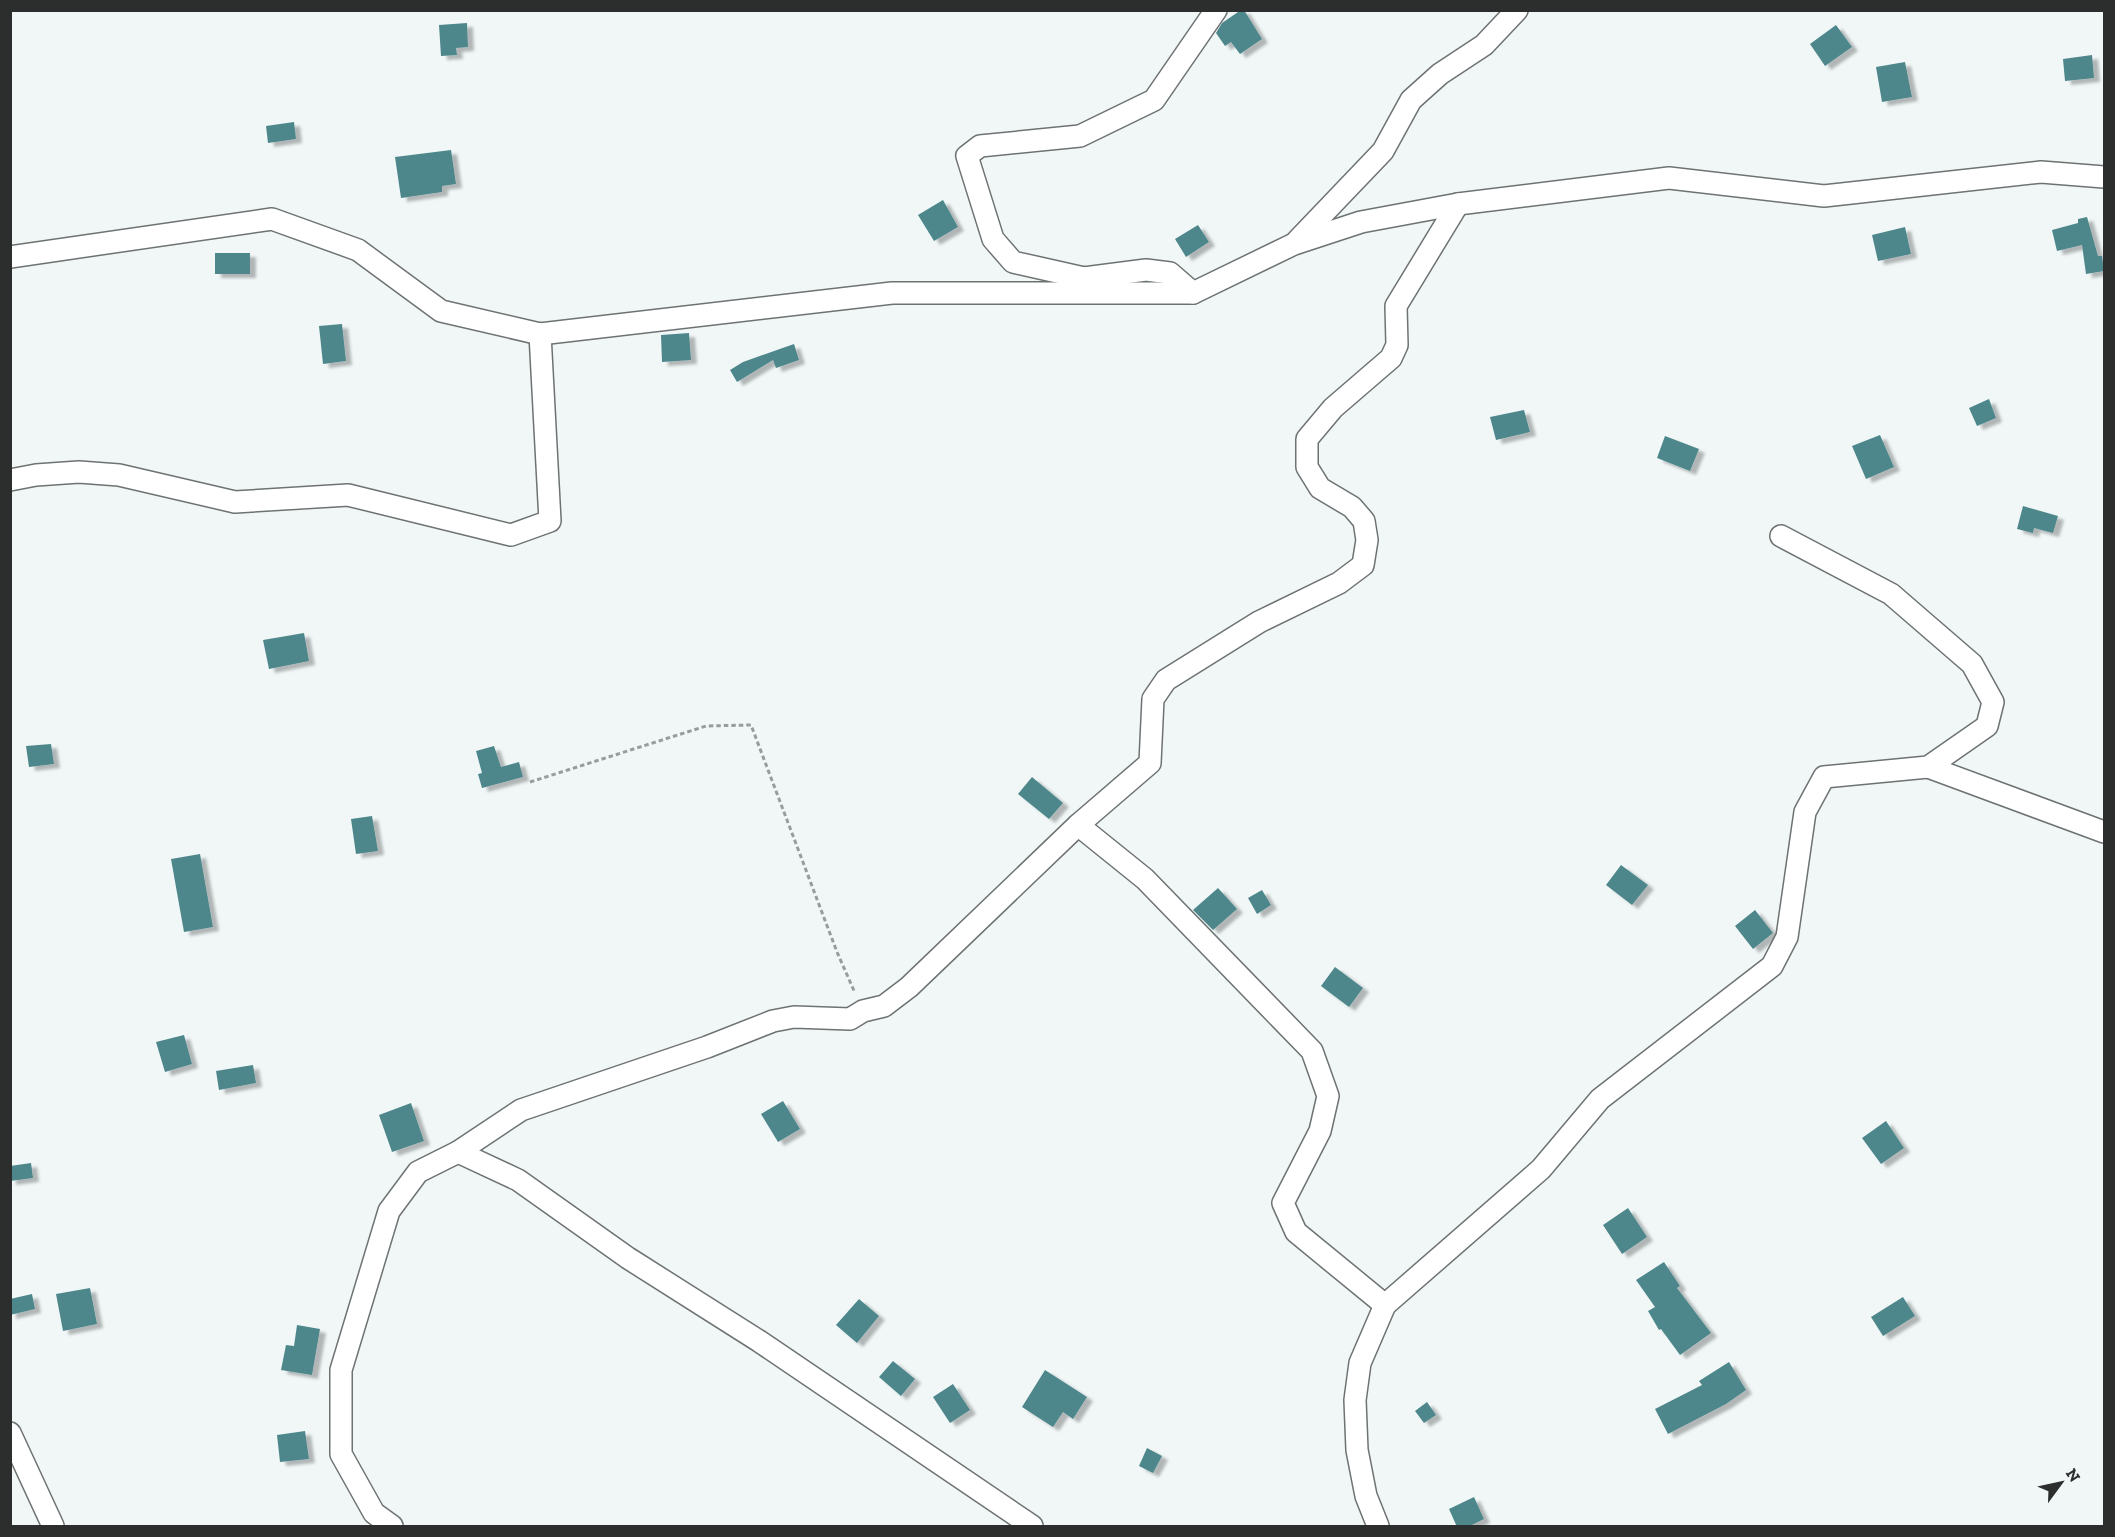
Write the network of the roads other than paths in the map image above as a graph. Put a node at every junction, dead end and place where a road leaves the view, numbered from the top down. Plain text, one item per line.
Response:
1 (1216, 10) edge
2 (1517, 10) edge
3 (2104, 177) edge
4 (1458, 204) junction
5 (1294, 244) junction
6 (10, 257) edge
7 (1193, 293) junction
8 (540, 334) junction
9 (10, 480) edge
10 (1781, 536) dead end
11 (1928, 767) junction
12 (1078, 825) junction
13 (2104, 832) edge
14 (458, 1152) junction
15 (1385, 1305) junction
16 (10, 1433) edge
17 (53, 1527) edge
18 (392, 1527) edge
19 (1032, 1527) edge
20 (1378, 1527) edge

1 - 7 street
2 - 5 street
3 - 4 street
4 - 5 street
4 - 12 street
5 - 7 street
6 - 8 street
7 - 8 street
8 - 9 street
10 - 11 street
11 - 13 street
11 - 15 street
12 - 14 street
12 - 15 street
14 - 18 street
14 - 19 street
15 - 20 street
16 - 17 street

